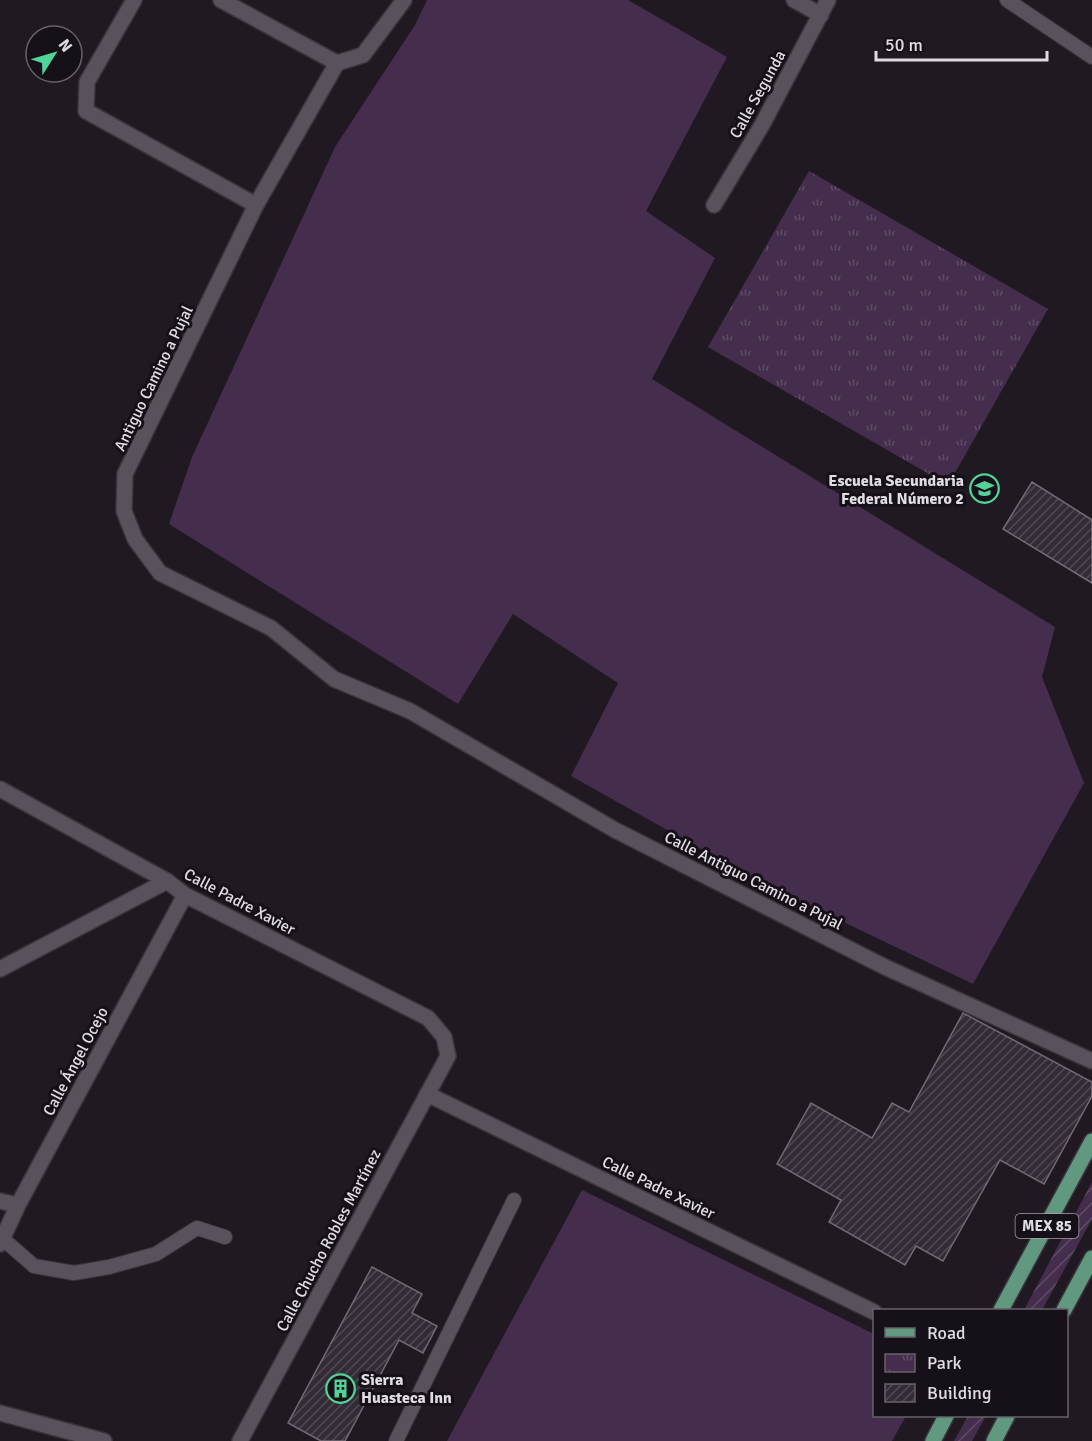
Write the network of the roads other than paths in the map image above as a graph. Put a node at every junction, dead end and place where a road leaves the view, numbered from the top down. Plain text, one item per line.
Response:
1 (134, 0) edge
2 (221, 0) edge
3 (404, 0) edge
4 (794, 0) edge
5 (828, 0) edge
6 (1007, 0) edge
7 (821, 15) junction
8 (1092, 57) edge
9 (337, 63) junction
10 (256, 205) junction
11 (714, 205) dead end
12 (410, 711) joint
13 (0, 789) edge
14 (167, 881) junction
15 (184, 895) junction
16 (0, 969) edge
17 (448, 1056) joint
18 (1092, 1061) edge
19 (427, 1094) junction
20 (1092, 1141) edge
21 (514, 1200) dead end
22 (0, 1201) edge
23 (18, 1206) junction
24 (225, 1237) dead end
25 (1, 1242) edge
26 (1092, 1258) edge
27 (1002, 1309) edge
28 (1065, 1309) edge
29 (873, 1312) edge
30 (0, 1413) edge
31 (945, 1417) edge
32 (1007, 1417) edge
33 (1000, 1439) edge
34 (104, 1441) edge
35 (240, 1441) edge
36 (396, 1441) edge
37 (933, 1441) edge

1 - 10 street
2 - 9 street
3 - 9 street
4 - 7 street
5 - 7 street, Calle Segunda
6 - 8 lane
7 - 11 street, Calle Segunda
9 - 10 street, Antiguo Camino a Pujal
10 - 12 street, Antiguo Camino a Pujal
12 - 18 street, Calle Antiguo Camino a Pujal
13 - 14 street, Calle Padre Xavier
14 - 15 street, Calle Padre Xavier
14 - 16 street
15 - 17 street, Calle Padre Xavier
15 - 23 street, Calle Ángel Ocejo
17 - 19 street, Calle Chucho Robles Martínez
19 - 29 street, Calle Padre Xavier
19 - 35 street, Calle Chucho Robles Martínez
20 - 27 main road, MEX 85
21 - 36 lane
22 - 23 street
23 - 25 street, Calle Ángel Ocejo
24 - 25 lane
26 - 28 main road, MEX 85
30 - 34 street
31 - 37 main road
32 - 33 main road

